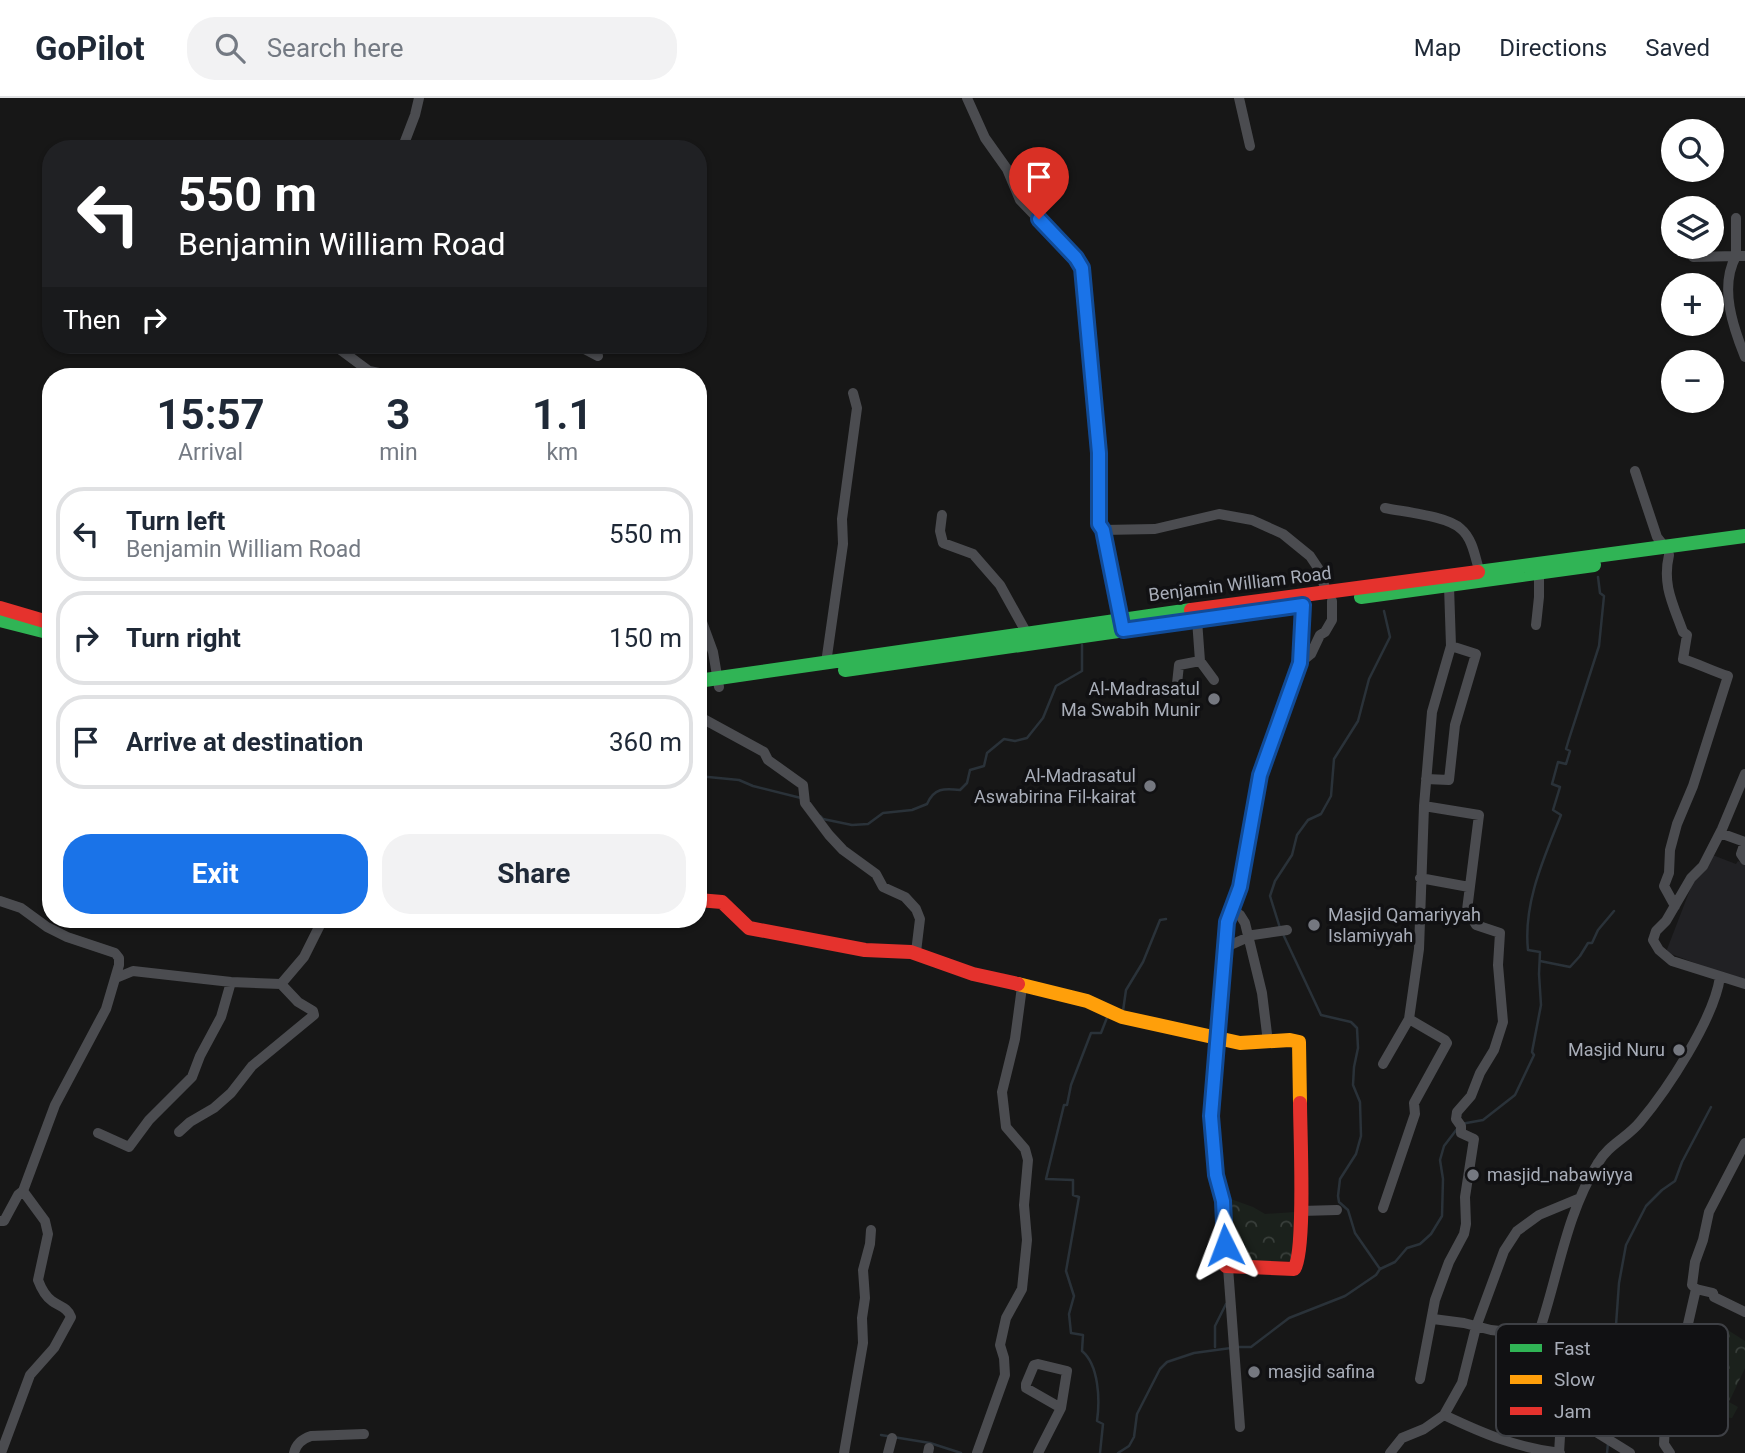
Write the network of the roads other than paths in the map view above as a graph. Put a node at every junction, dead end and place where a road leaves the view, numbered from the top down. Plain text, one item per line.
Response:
1 (419, 98) edge
2 (967, 98) edge
3 (1239, 98) edge
4 (405, 140) edge
5 (1250, 146) dead end
6 (1736, 218) dead end
7 (1741, 256) edge
8 (346, 354) edge
9 (594, 354) edge
10 (598, 356) dead end
11 (1745, 357) edge
12 (365, 368) edge
13 (853, 393) dead end
14 (1635, 471) dead end
15 (1385, 508) dead end
16 (942, 514) dead end
17 (1103, 530) junction
18 (1745, 536) edge
19 (1745, 545) edge
20 (1667, 551) junction
21 (1479, 570) junction
22 (1539, 573) junction
23 (1449, 586) junction
24 (1330, 597) junction
25 (1303, 605) junction
26 (0, 608) edge
27 (0, 620) edge
28 (42, 620) edge
29 (1198, 620) junction
30 (1122, 625) junction
31 (1536, 625) dead end
32 (42, 631) edge
33 (1026, 632) junction
34 (707, 636) edge
35 (1451, 646) junction
36 (1200, 661) junction
37 (826, 663) junction
38 (1300, 663) junction
39 (1214, 680) dead end
40 (707, 682) edge
41 (718, 683) junction
42 (707, 687) edge
43 (1176, 693) dead end
44 (707, 721) edge
45 (1745, 774) edge
46 (1426, 779) junction
47 (1424, 806) junction
48 (1720, 833) junction
49 (1745, 842) edge
50 (1745, 860) edge
51 (1420, 878) junction
52 (1469, 887) junction
53 (0, 901) edge
54 (707, 901) edge
55 (1675, 906) junction
56 (1232, 909) junction
57 (42, 923) edge
58 (49, 928) edge
59 (318, 928) edge
60 (1287, 930) dead end
61 (1247, 938) junction
62 (1226, 947) junction
63 (916, 952) junction
64 (1720, 977) junction
65 (116, 978) junction
66 (231, 982) junction
67 (281, 984) junction
68 (1745, 984) edge
69 (1022, 987) junction
70 (1409, 1018) junction
71 (1217, 1039) junction
72 (1268, 1042) junction
73 (1383, 1065) dead end
74 (179, 1132) dead end
75 (98, 1133) dead end
76 (1745, 1143) edge
77 (23, 1191) junction
78 (1580, 1198) junction
79 (1383, 1208) dead end
80 (1336, 1210) dead end
81 (1301, 1211) junction
82 (0, 1221) edge
83 (871, 1230) dead end
84 (1226, 1266) junction
85 (1696, 1289) junction
86 (1745, 1312) edge
87 (1433, 1319) junction
88 (1541, 1324) edge
89 (1688, 1324) edge
90 (1476, 1327) junction
91 (1496, 1330) edge
92 (1420, 1379) dead end
93 (1061, 1408) junction
94 (1444, 1415) junction
95 (1240, 1427) dead end
96 (364, 1434) dead end
97 (1602, 1436) edge
98 (1664, 1436) edge
99 (891, 1438) dead end
100 (1, 1453) edge
101 (294, 1453) edge
102 (844, 1453) edge
103 (888, 1453) edge
104 (977, 1453) edge
105 (1038, 1453) edge
106 (1390, 1453) edge
107 (1559, 1453) edge
108 (1630, 1453) edge
109 (1670, 1453) edge

1 - 4 street
2 - 17 street
3 - 5 street
6 - 7 street
7 - 11 street
8 - 12 street
9 - 10 street
13 - 37 street
14 - 20 street
15 - 21 street
16 - 33 street
17 - 24 street
17 - 30 street
18 - 20 main road, Benjamin William Road
19 - 20 main road, Benjamin William Road
20 - 21 main road, Benjamin William Road
20 - 22 main road, Benjamin William Road
20 - 55 street
21 - 24 main road, Benjamin William Road
22 - 23 main road, Benjamin William Road
22 - 31 street
23 - 24 main road, Benjamin William Road
23 - 35 street
24 - 25 main road, Benjamin William Road
24 - 30 main road, Benjamin William Road
24 - 38 street
25 - 29 main road, Benjamin William Road
25 - 38 street
26 - 28 main road
27 - 32 main road
29 - 30 main road, Benjamin William Road
29 - 36 street
30 - 33 main road, Benjamin William Road
30 - 41 main road, Benjamin William Road
33 - 37 main road, Benjamin William Road
34 - 41 street
35 - 46 street
35 - 46 street
36 - 39 street
36 - 43 street
37 - 41 main road, Benjamin William Road
38 - 56 street
40 - 41 main road, Benjamin William Road
41 - 42 main road, Benjamin William Road
44 - 63 street
45 - 48 street
46 - 47 street
47 - 51 street
47 - 52 street
48 - 49 street
48 - 55 street
49 - 50 street
51 - 52 street
51 - 70 street
52 - 87 street
53 - 57 street
54 - 63 main road
55 - 64 street
56 - 61 street
56 - 62 street
58 - 65 street
59 - 67 street
60 - 61 street
61 - 62 street
61 - 72 street
62 - 71 street
63 - 69 main road
64 - 68 street
64 - 78 street
65 - 66 street
65 - 77 street
66 - 67 street
66 - 75 street
67 - 74 street
69 - 71 main road
69 - 104 street
70 - 73 street
70 - 79 street
71 - 72 main road
71 - 84 street
72 - 81 main road
76 - 85 street
77 - 82 street
77 - 100 street
78 - 88 street
78 - 90 street
80 - 81 street
81 - 84 main road
83 - 102 street
84 - 95 street
85 - 86 street
85 - 89 street
87 - 90 street
87 - 92 street
90 - 91 street
90 - 94 street
93 - 93 street
93 - 105 street
94 - 106 street
94 - 107 street
96 - 101 street
97 - 108 street
98 - 109 street
99 - 103 street

